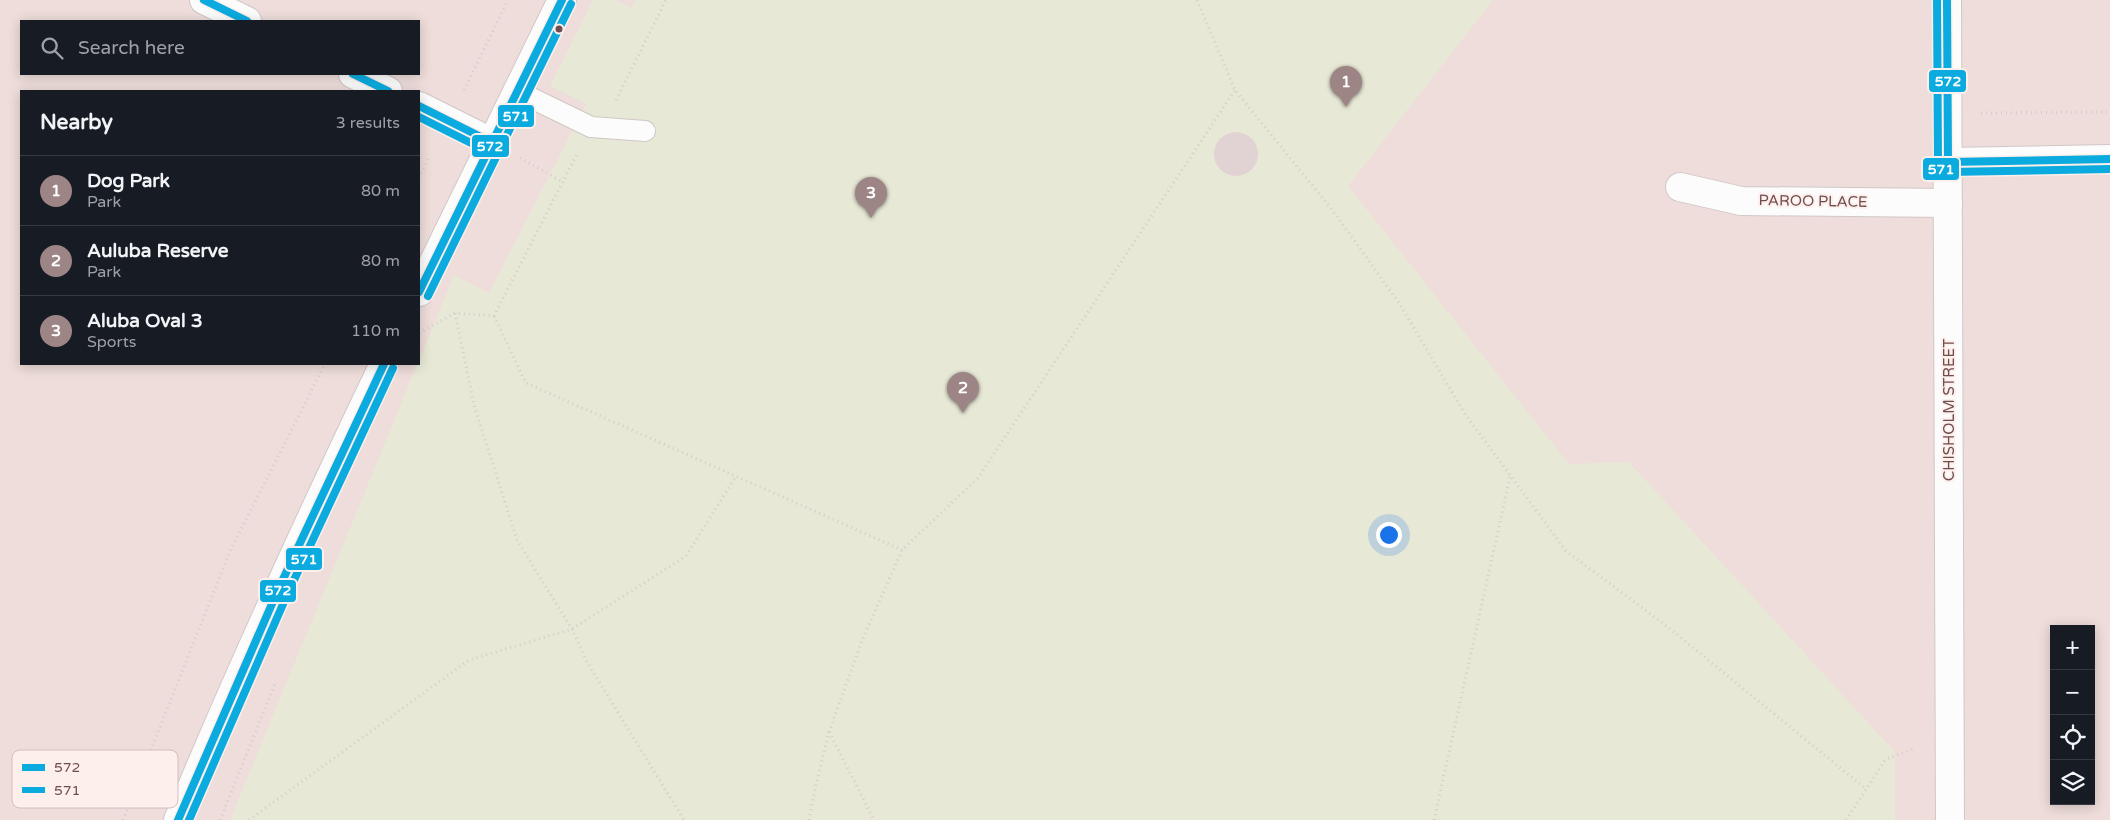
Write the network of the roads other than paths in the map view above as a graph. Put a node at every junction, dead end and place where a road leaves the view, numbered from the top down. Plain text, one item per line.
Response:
1 (204, 0) edge
2 (562, 0) edge
3 (1947, 0) edge
4 (245, 20) edge
5 (355, 75) edge
6 (386, 90) edge
7 (517, 91) junction
8 (420, 107) edge
9 (645, 132) dead end
10 (502, 148) junction
11 (2110, 159) edge
12 (1948, 162) junction
13 (1680, 187) dead end
14 (1948, 203) junction
15 (420, 290) edge
16 (384, 365) edge
17 (178, 820) edge
18 (1950, 820) edge

1 - 4 street
2 - 7 street
3 - 12 street, CHISHOLM STREET
5 - 6 street
7 - 9 lane
7 - 10 street
8 - 10 street
10 - 15 street
11 - 12 street
12 - 14 street, CHISHOLM STREET
13 - 14 street, PAROO PLACE
14 - 18 street, CHISHOLM STREET
16 - 17 street

